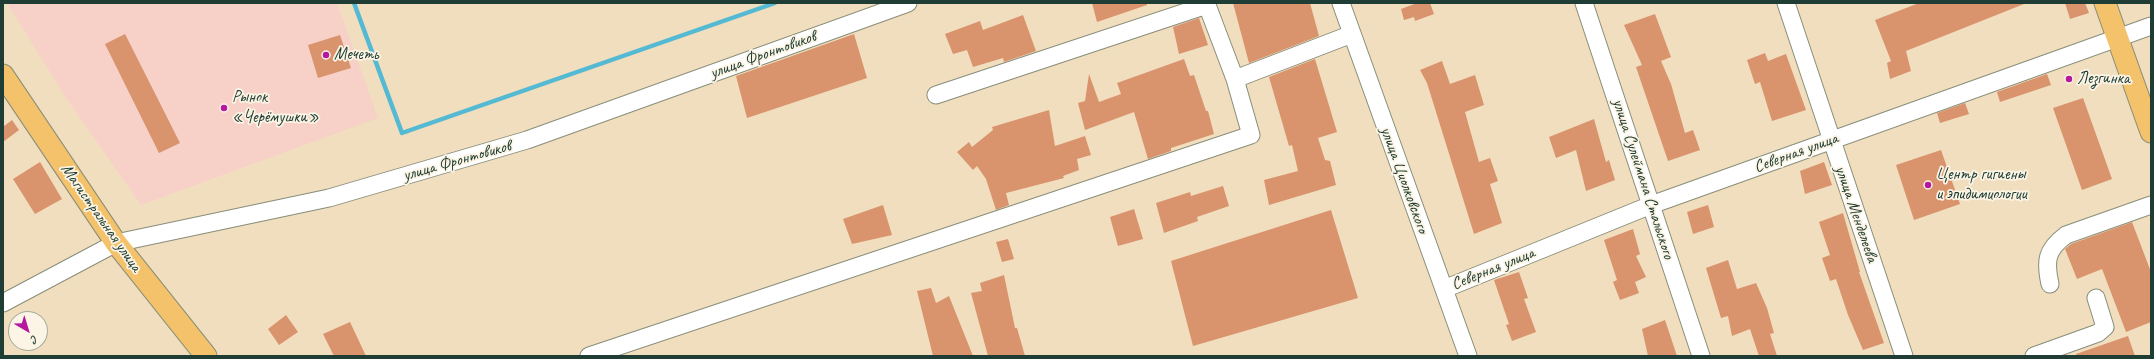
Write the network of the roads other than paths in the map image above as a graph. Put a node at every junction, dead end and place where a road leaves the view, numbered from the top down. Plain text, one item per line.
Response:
1 (908, 3) edge
2 (1341, 3) edge
3 (1584, 3) edge
4 (1786, 3) edge
5 (2105, 3) edge
6 (2151, 26) edge
7 (1352, 34) junction
8 (2118, 38) junction
9 (3, 76) edge
10 (1235, 79) junction
11 (936, 95) dead end
12 (2151, 132) edge
13 (1830, 140) junction
14 (1651, 205) junction
15 (2151, 205) edge
16 (116, 243) junction
17 (2050, 284) dead end
18 (1444, 289) junction
19 (2096, 298) dead end
20 (3, 303) edge
21 (206, 356) edge
22 (589, 356) edge
23 (1468, 356) edge
24 (1701, 356) edge
25 (1904, 356) edge
26 (2034, 356) edge

1 - 16 street, улица Фронтовиков
2 - 7 street, улица Циолковского
3 - 14 street, улица Сулеймана Стальского
4 - 13 street, улица Менделеева
5 - 8 main road
6 - 8 street, Северная улица
7 - 10 street
7 - 18 street, улица Циолковского
8 - 12 main road
8 - 13 street, Северная улица
9 - 16 main road, Магистральная улица
10 - 11 street
10 - 22 street
13 - 14 street, Северная улица
13 - 25 street, улица Менделеева
14 - 18 street, Северная улица
14 - 24 street, улица Сулеймана Стальского
15 - 17 street
16 - 20 street, улица Фронтовиков
16 - 21 main road, Магистральная улица
18 - 23 street, улица Циолковского
19 - 26 street

